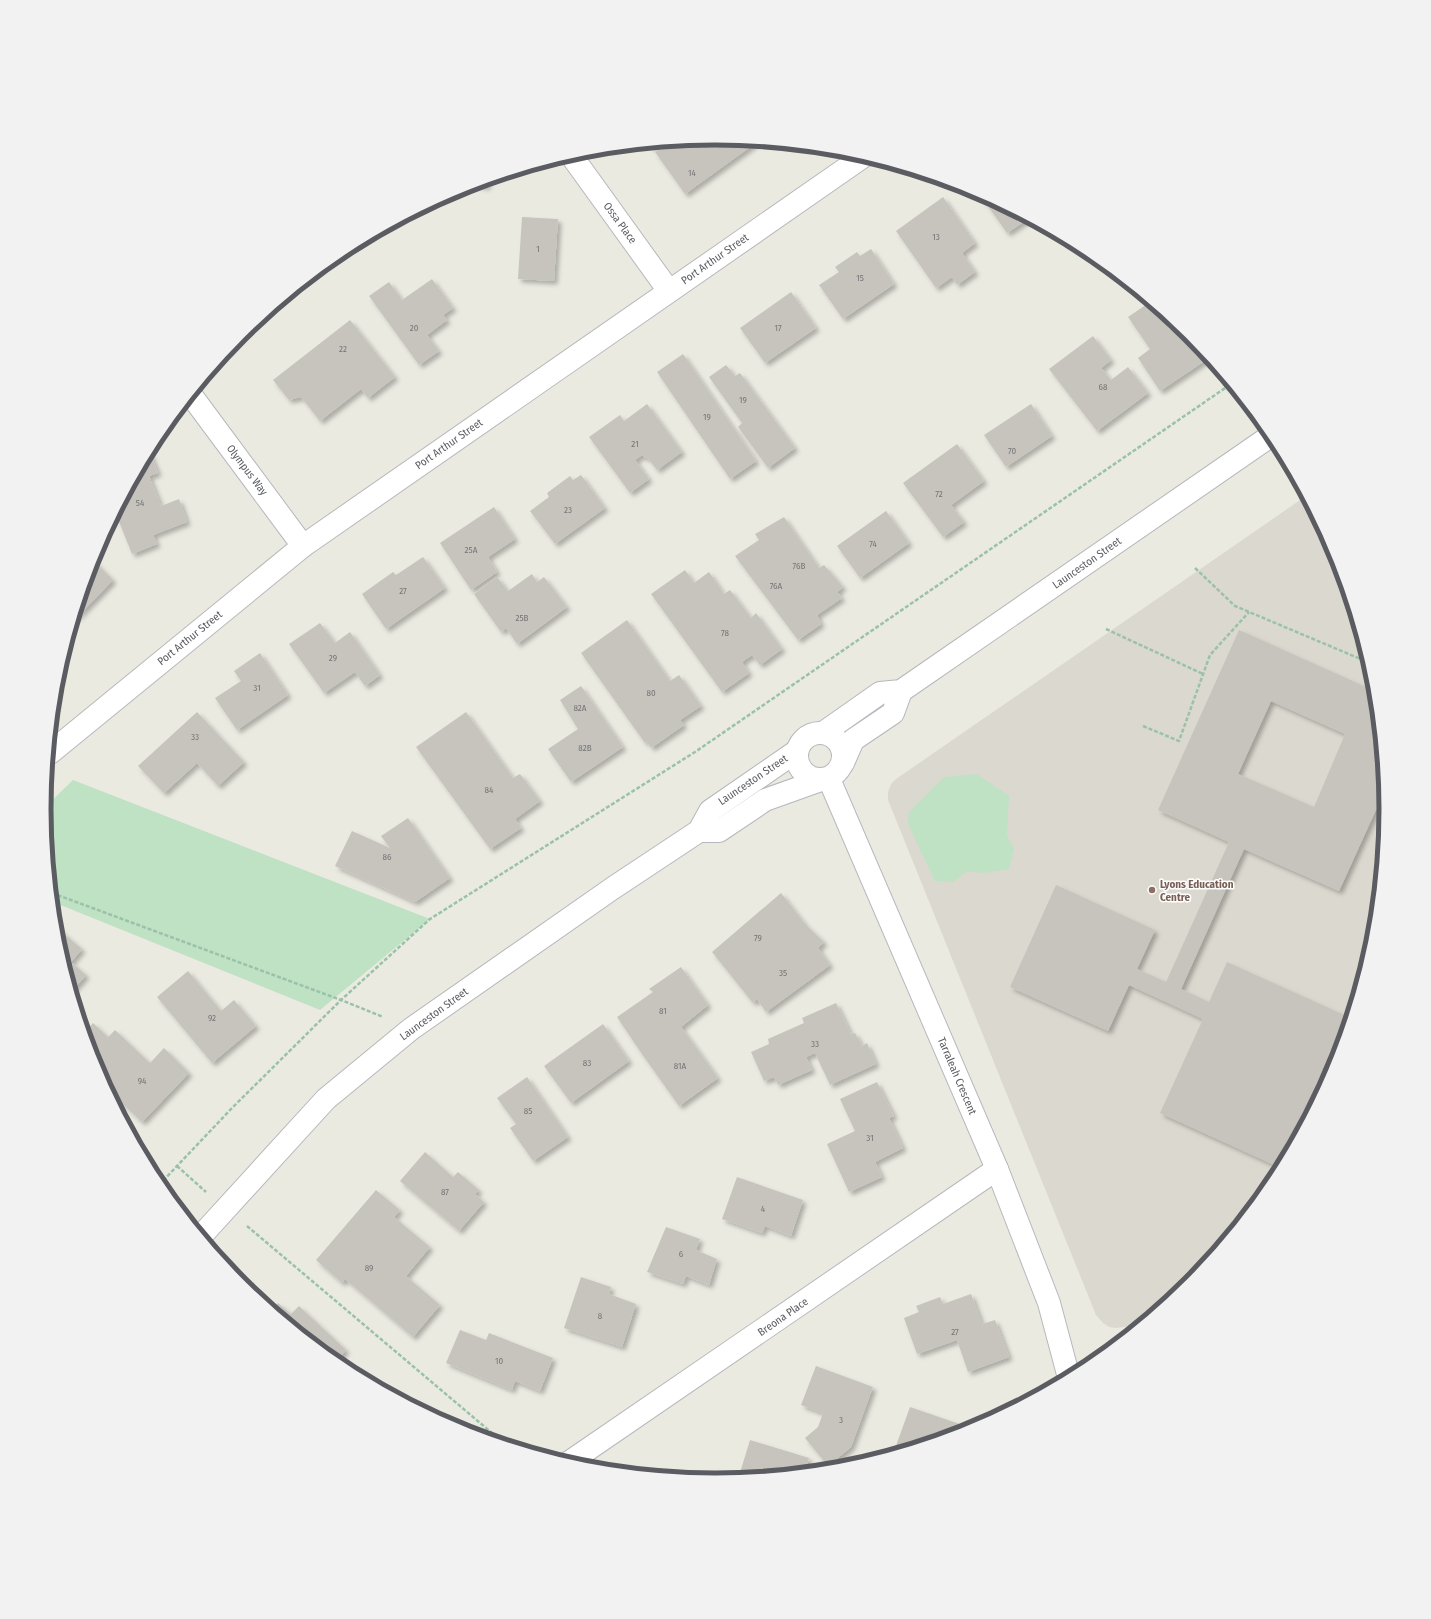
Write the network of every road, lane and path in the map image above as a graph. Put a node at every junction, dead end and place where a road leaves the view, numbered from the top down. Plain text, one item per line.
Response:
1 (575, 161) edge
2 (857, 161) edge
3 (669, 291) junction
4 (1228, 386) edge
5 (193, 398) edge
6 (1267, 438) edge
7 (303, 546) junction
8 (1195, 568) dead end
9 (1249, 612) junction
10 (1106, 629) dead end
11 (1362, 661) edge
12 (1203, 674) junction
13 (901, 691) junction
14 (1143, 726) dead end
15 (823, 733) junction
16 (54, 750) edge
17 (796, 751) junction
18 (843, 762) junction
19 (825, 779) junction
20 (753, 781) junction
21 (765, 800) junction
22 (699, 831) junction
23 (57, 895) edge
24 (341, 1000) junction
25 (411, 1029) junction
26 (997, 1170) junction
27 (164, 1180) edge
28 (243, 1223) dead end
29 (204, 1233) edge
30 (1068, 1373) edge
31 (495, 1436) edge
32 (575, 1458) edge

1 - 3 street, Ossa Place
2 - 3 street, Port Arthur Street
3 - 7 street, Port Arthur Street
4 - 24 path
5 - 7 street, Olympus Way
6 - 13 street, Launceston Street
7 - 16 street, Port Arthur Street
8 - 9 path
9 - 11 path
9 - 12 path
10 - 12 path
12 - 14 path
13 - 15 street, Launceston Street
13 - 18 street
15 - 17 street
15 - 18 street
17 - 19 street
17 - 20 street, Launceston Street
18 - 19 street
19 - 21 street, Launceston Street
19 - 26 street, Tarraleah Crescent
20 - 21 street
20 - 22 street, Launceston Street
21 - 22 street, Launceston Street
22 - 25 street, Launceston Street
23 - 24 path
24 - 25 path
24 - 27 path
25 - 29 street, Launceston Street
26 - 30 street, Tarraleah Crescent
26 - 32 street, Breona Place
28 - 31 path

